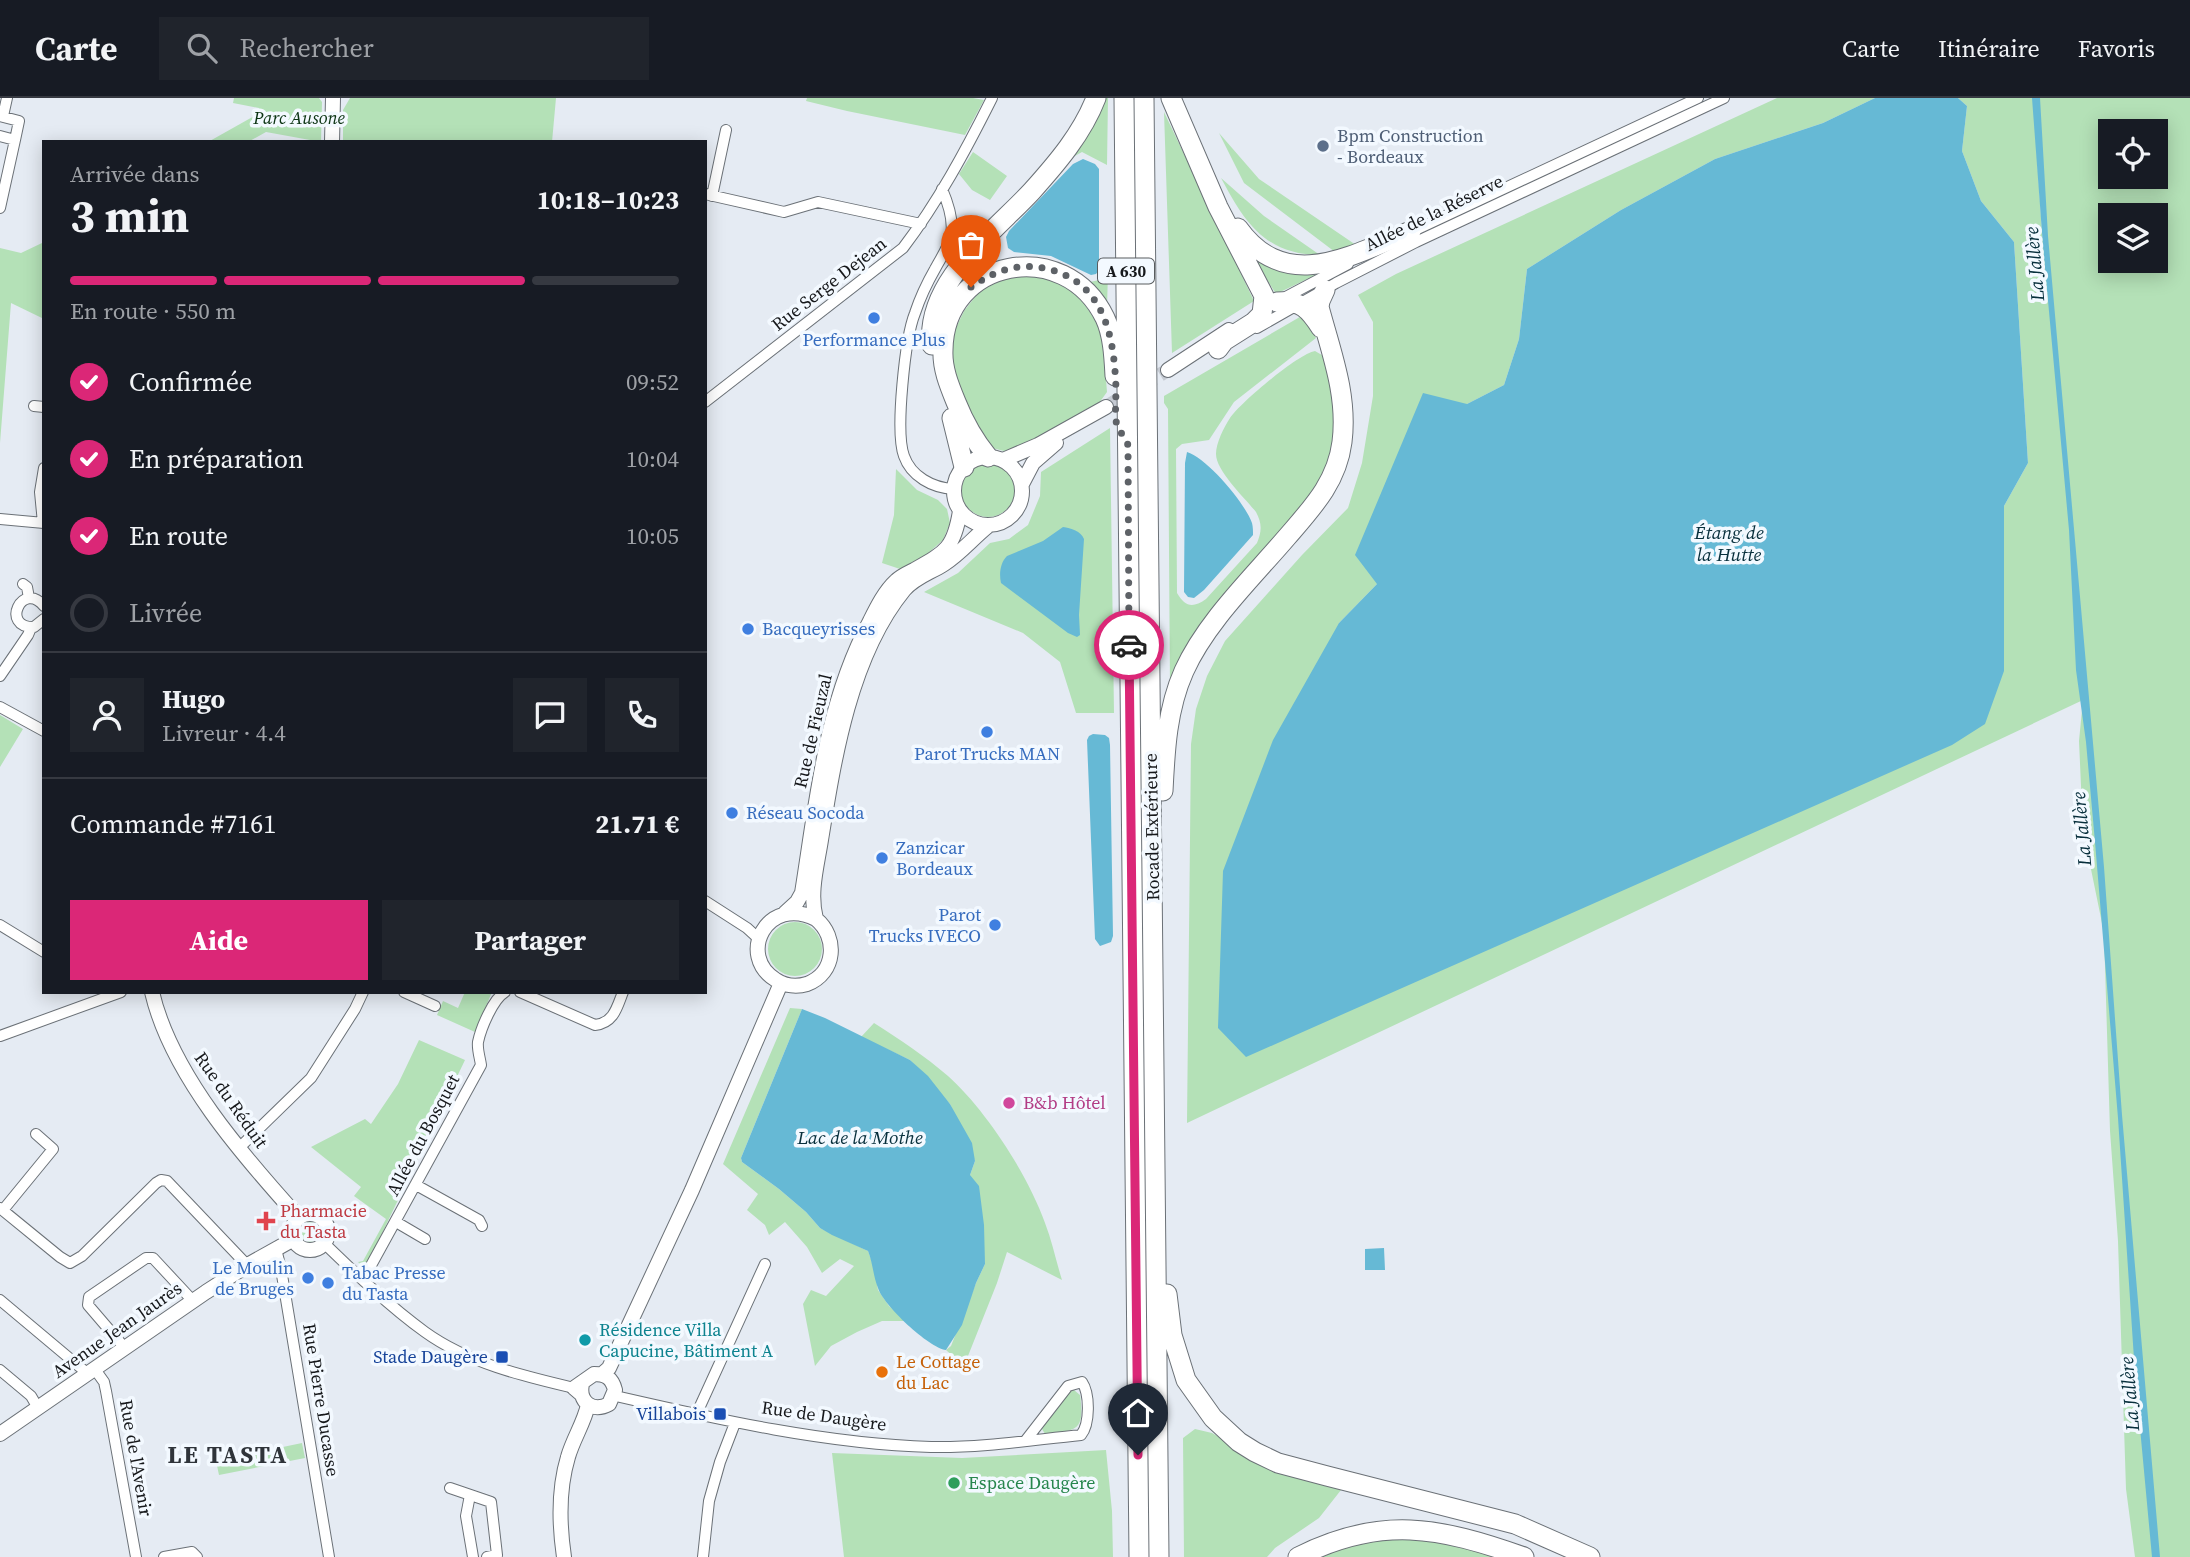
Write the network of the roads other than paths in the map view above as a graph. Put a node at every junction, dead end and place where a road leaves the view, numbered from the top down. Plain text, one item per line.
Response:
1 (7, 98) edge
2 (333, 98) edge
3 (992, 98) edge
4 (1096, 98) edge
5 (1124, 98) edge
6 (1144, 98) edge
7 (1171, 98) edge
8 (1698, 98) edge
9 (1724, 98) edge
10 (1, 116) edge
11 (726, 130) dead end
12 (0, 136) edge
13 (16, 140) junction
14 (332, 140) edge
15 (1209, 184) junction
16 (943, 188) junction
17 (709, 195) edge
18 (0, 208) edge
19 (921, 224) junction
20 (1411, 232) junction
21 (1325, 289) junction
22 (1299, 304) junction
23 (1270, 306) junction
24 (1327, 338) junction
25 (1218, 349) junction
26 (707, 400) edge
27 (1128, 445) junction
28 (996, 458) junction
29 (964, 467) junction
30 (42, 480) edge
31 (1022, 484) junction
32 (954, 489) junction
33 (960, 511) junction
34 (42, 513) edge
35 (0, 519) edge
36 (42, 523) edge
37 (988, 526) junction
38 (23, 584) dead end
39 (29, 598) junction
40 (42, 604) edge
41 (42, 622) edge
42 (31, 628) junction
43 (0, 677) edge
44 (0, 707) edge
45 (42, 730) edge
46 (707, 902) edge
47 (785, 913) junction
48 (817, 919) junction
49 (0, 925) edge
50 (759, 939) junction
51 (42, 951) edge
52 (781, 983) junction
53 (1153, 991) junction
54 (152, 994) edge
55 (362, 994) edge
56 (408, 994) edge
57 (502, 994) edge
58 (525, 994) edge
59 (622, 994) edge
60 (104, 995) edge
61 (435, 1006) dead end
62 (0, 1036) edge
63 (36, 1134) dead end
64 (239, 1148) junction
65 (1154, 1166) junction
66 (416, 1185) junction
67 (1, 1209) edge
68 (299, 1219) junction
69 (396, 1222) junction
70 (482, 1226) dead end
71 (294, 1239) junction
72 (425, 1239) dead end
73 (324, 1243) junction
74 (276, 1249) junction
75 (765, 1264) dead end
76 (247, 1265) junction
77 (363, 1280) junction
78 (0, 1300) edge
79 (193, 1301) junction
80 (124, 1347) junction
81 (0, 1370) edge
82 (91, 1371) junction
83 (612, 1385) junction
84 (585, 1399) junction
85 (38, 1408) junction
86 (696, 1415) junction
87 (735, 1423) junction
88 (0, 1434) edge
89 (1026, 1440) junction
90 (450, 1488) dead end
91 (470, 1495) junction
92 (136, 1557) edge
93 (164, 1557) edge
94 (197, 1557) edge
95 (328, 1557) edge
96 (473, 1557) edge
97 (487, 1557) edge
98 (564, 1557) edge
99 (703, 1557) edge
100 (1139, 1557) edge
101 (1159, 1557) edge
102 (1298, 1557) edge
103 (1524, 1557) edge
104 (1590, 1557) edge

1 - 10 street
2 - 14 street
3 - 16 street, Rue Serge Dejean
4 - 29 highway
5 - 27 highway, A 630
6 - 53 highway, Rocade Extérieure / A 630
7 - 15 highway
8 - 20 street, Allée de la Réserve
9 - 21 street, Allée de la Réserve
10 - 13 street
11 - 17 street
12 - 13 street
13 - 18 street
15 - 20 highway
15 - 23 highway
16 - 19 street, Rue Serge Dejean
16 - 32 street
17 - 19 street
19 - 26 street, Rue Serge Dejean
20 - 23 street, Allée de la Réserve
21 - 22 street, Allée de la Réserve
21 - 24 highway
22 - 23 highway
22 - 24 highway
22 - 25 street, Allée de la Réserve
23 - 25 highway
23 - 25 street, Allée de la Réserve
24 - 53 highway
27 - 28 highway
27 - 100 highway, A 630
28 - 29 street
28 - 31 street
28 - 31 street
29 - 32 street
30 - 34 street
31 - 37 street
32 - 33 street
33 - 37 street
33 - 47 street, Rue de Fieuzal
35 - 36 street
37 - 48 street, Rue de Fieuzal
38 - 39 street
39 - 40 street
39 - 42 street
41 - 42 street
42 - 43 street
44 - 45 street
46 - 50 street
47 - 48 street
47 - 50 street, Rue de Fieuzal
48 - 52 street, Rue de Fieuzal
49 - 51 street
50 - 52 street
52 - 83 street
53 - 65 highway, Rocade Extérieure / A 630
54 - 64 street, Rue du Réduit
55 - 64 street
56 - 61 street
57 - 66 street, Allée du Bosquet
58 - 59 street
60 - 62 street
63 - 67 street
64 - 68 street, Rue du Réduit
65 - 101 highway, Rocade Extérieure / A 630
65 - 104 highway
66 - 69 street, Allée du Bosquet
66 - 70 street
67 - 76 street
68 - 71 street
68 - 73 street
69 - 72 street, Allée du Bosquet
69 - 77 street, Allée du Bosquet
71 - 73 street
71 - 74 street, Avenue Jean Jaurès
73 - 77 street
74 - 76 street, Avenue Jean Jaurès
74 - 95 street, Rue Pierre Ducasse
75 - 86 street
76 - 79 street, Avenue Jean Jaurès
77 - 84 street
78 - 82 street
79 - 80 street, Avenue Jean Jaurès
79 - 80 street
80 - 82 street, Avenue Jean Jaurès
81 - 85 street
82 - 85 street, Avenue Jean Jaurès
82 - 92 street, Rue de l'Avenir
83 - 84 street
83 - 84 street
83 - 86 street, Rue de Daugère
84 - 98 street
85 - 88 street, Avenue Jean Jaurès
86 - 87 street, Rue de Daugère
87 - 89 street, Rue de Daugère
87 - 99 street
89 - 89 street, Rue de Daugère
90 - 91 street
91 - 96 street
91 - 97 street
93 - 94 street
102 - 103 highway

